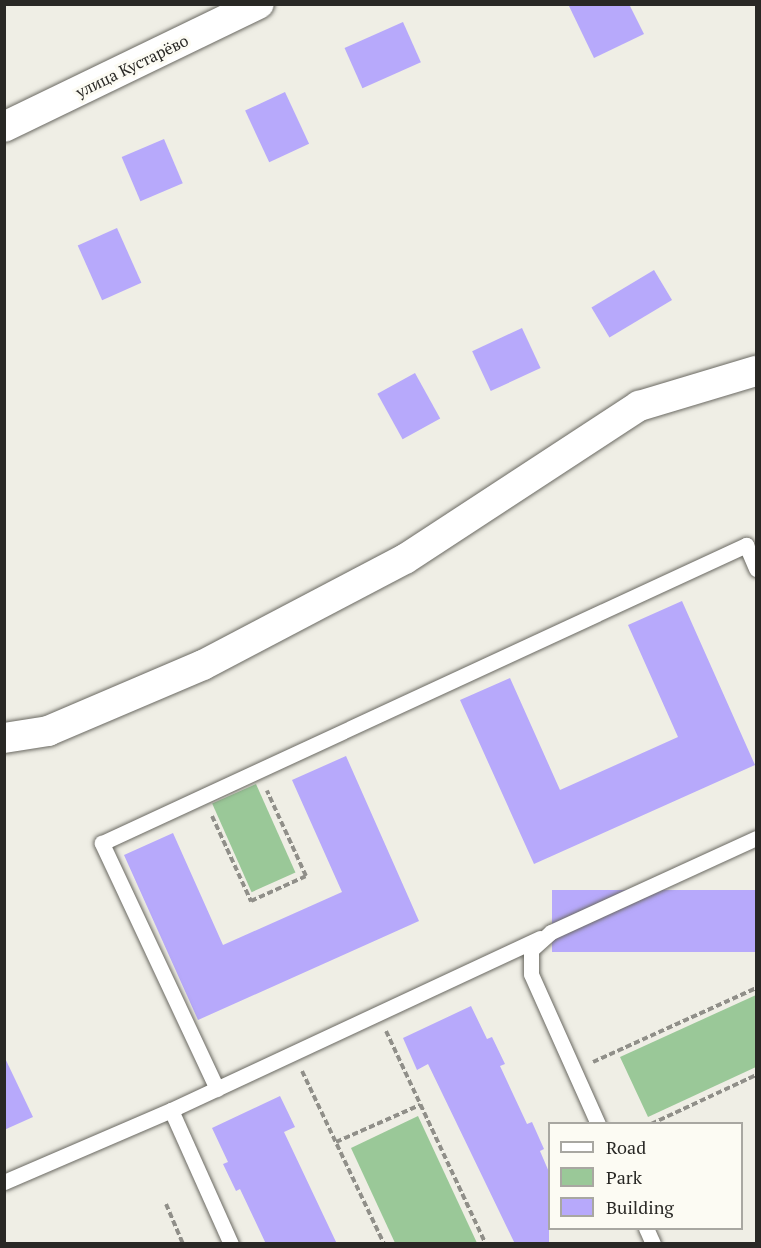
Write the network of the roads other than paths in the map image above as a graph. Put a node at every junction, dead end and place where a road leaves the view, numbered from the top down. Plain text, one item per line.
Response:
1 (259, 4) edge
2 (4, 127) edge
3 (756, 371) edge
4 (756, 569) edge
5 (4, 738) edge
6 (756, 838) edge
7 (540, 938) junction
8 (217, 1089) junction
9 (171, 1110) junction
10 (597, 1122) edge
11 (4, 1182) edge
12 (647, 1230) edge
13 (231, 1244) edge
14 (653, 1244) edge

1 - 2 street, улица Кустарёво
3 - 5 street
4 - 8 lane
6 - 7 lane
7 - 8 lane
7 - 10 lane
8 - 9 lane
9 - 11 lane
9 - 13 lane
12 - 14 lane

